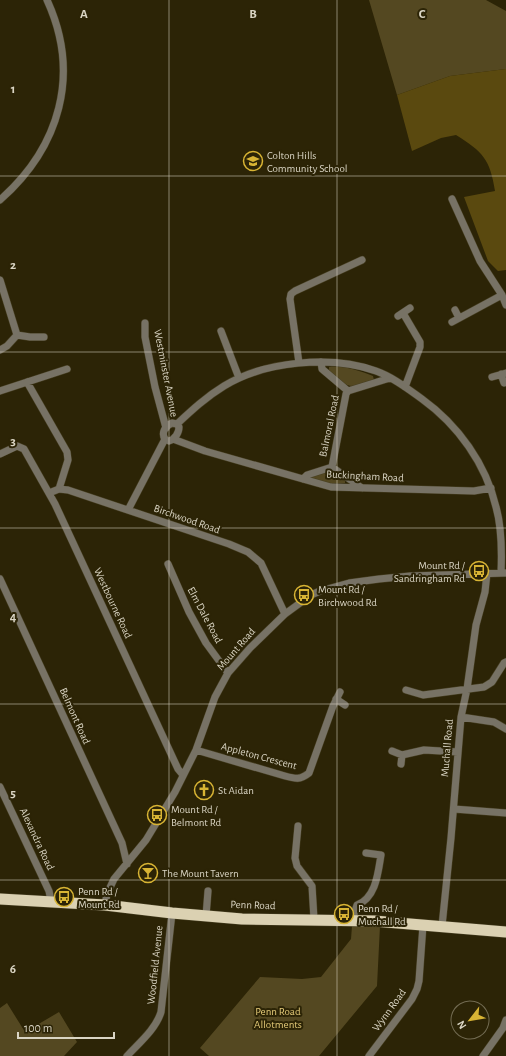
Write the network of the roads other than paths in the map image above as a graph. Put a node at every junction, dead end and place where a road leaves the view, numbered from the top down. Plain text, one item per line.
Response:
1 (47, 0) edge
2 (452, 199) dead end
3 (0, 200) edge
4 (362, 260) dead end
5 (0, 280) edge
6 (502, 295) junction
7 (506, 305) edge
8 (410, 308) dead end
9 (455, 310) dead end
10 (145, 323) dead end
11 (221, 331) dead end
12 (17, 335) junction
13 (44, 337) dead end
14 (0, 350) edge
15 (321, 362) junction
16 (299, 363) junction
17 (67, 369) dead end
18 (504, 374) edge
19 (492, 377) dead end
20 (239, 378) junction
21 (390, 378) junction
22 (27, 382) junction
23 (504, 383) dead end
24 (405, 387) junction
25 (0, 391) edge
26 (348, 391) junction
27 (177, 424) junction
28 (166, 428) junction
29 (165, 439) junction
30 (173, 439) junction
31 (0, 454) edge
32 (332, 467) junction
33 (303, 480) junction
34 (362, 488) junction
35 (491, 488) junction
36 (59, 490) junction
37 (49, 493) junction
38 (128, 510) junction
39 (168, 564) dead end
40 (487, 573) junction
41 (504, 573) edge
42 (0, 579) edge
43 (285, 614) junction
44 (506, 662) edge
45 (228, 674) junction
46 (466, 689) junction
47 (406, 690) dead end
48 (340, 692) dead end
49 (336, 700) junction
50 (345, 705) dead end
51 (461, 718) junction
52 (506, 729) edge
53 (196, 750) junction
54 (392, 751) dead end
55 (458, 752) junction
56 (402, 755) junction
57 (401, 764) dead end
58 (183, 775) junction
59 (0, 787) edge
60 (454, 809) junction
61 (506, 813) edge
62 (298, 826) dead end
63 (366, 853) dead end
64 (127, 864) junction
65 (208, 891) dead end
66 (0, 899) edge
67 (51, 901) junction
68 (105, 905) junction
69 (172, 913) junction
70 (206, 916) junction
71 (314, 919) junction
72 (352, 920) junction
73 (423, 925) junction
74 (442, 926) junction
75 (506, 932) edge
76 (506, 1020) edge
77 (127, 1056) edge
78 (369, 1056) edge
79 (483, 1056) edge

1 - 3 street
2 - 6 street
4 - 16 street
5 - 12 street
6 - 7 street
6 - 9 street
8 - 24 street
10 - 28 street, Westminster Avenue
11 - 20 street
12 - 13 street
12 - 14 street
15 - 16 street
15 - 21 street
15 - 26 street, Balmoral Road
16 - 20 street
17 - 22 street
18 - 19 street
18 - 23 street
20 - 27 street
21 - 24 street
21 - 26 street, Balmoral Road
22 - 25 street
22 - 36 street
24 - 35 street
26 - 32 street, Balmoral Road
27 - 28 street
27 - 30 street
28 - 29 street
29 - 30 street
29 - 38 street
30 - 33 street, Buckingham Road
31 - 37 street, Westbourne Road
32 - 33 street, Balmoral Road
32 - 34 street, Balmoral Road
33 - 34 street, Buckingham Road
34 - 35 street, Buckingham Road
35 - 41 street
36 - 37 street, Birchwood Road
36 - 38 street, Birchwood Road
37 - 58 street, Westbourne Road
38 - 43 street, Birchwood Road
39 - 45 street, Elm Dale Road
40 - 41 street, Mount Road
40 - 43 street, Mount Road
40 - 46 street, Muchall Road
42 - 64 street, Belmont Road
43 - 45 street, Mount Road
44 - 46 street
45 - 53 street, Mount Road
46 - 47 street
46 - 51 street, Muchall Road
48 - 49 street, Appleton Crescent
49 - 50 street
49 - 53 street, Appleton Crescent
51 - 52 street
51 - 55 street, Muchall Road
53 - 58 street, Mount Road
54 - 56 street
55 - 56 street
55 - 60 street, Muchall Road
56 - 57 street
58 - 64 street, Mount Road
59 - 67 street, Alexandra Road
60 - 61 street
60 - 74 street, Muchall Road
62 - 71 street
63 - 72 street
64 - 68 street, Mount Road
65 - 70 street
66 - 67 highway, Penn Road
67 - 68 highway, Penn Road
68 - 69 highway, Penn Road
69 - 70 highway, Penn Road
69 - 77 street, Woodfield Avenue
70 - 71 highway, Penn Road
71 - 72 highway, Penn Road
72 - 73 highway, Penn Road
73 - 74 highway, Penn Road
73 - 78 street, Wynn Road
74 - 75 highway, Penn Road
76 - 79 street

